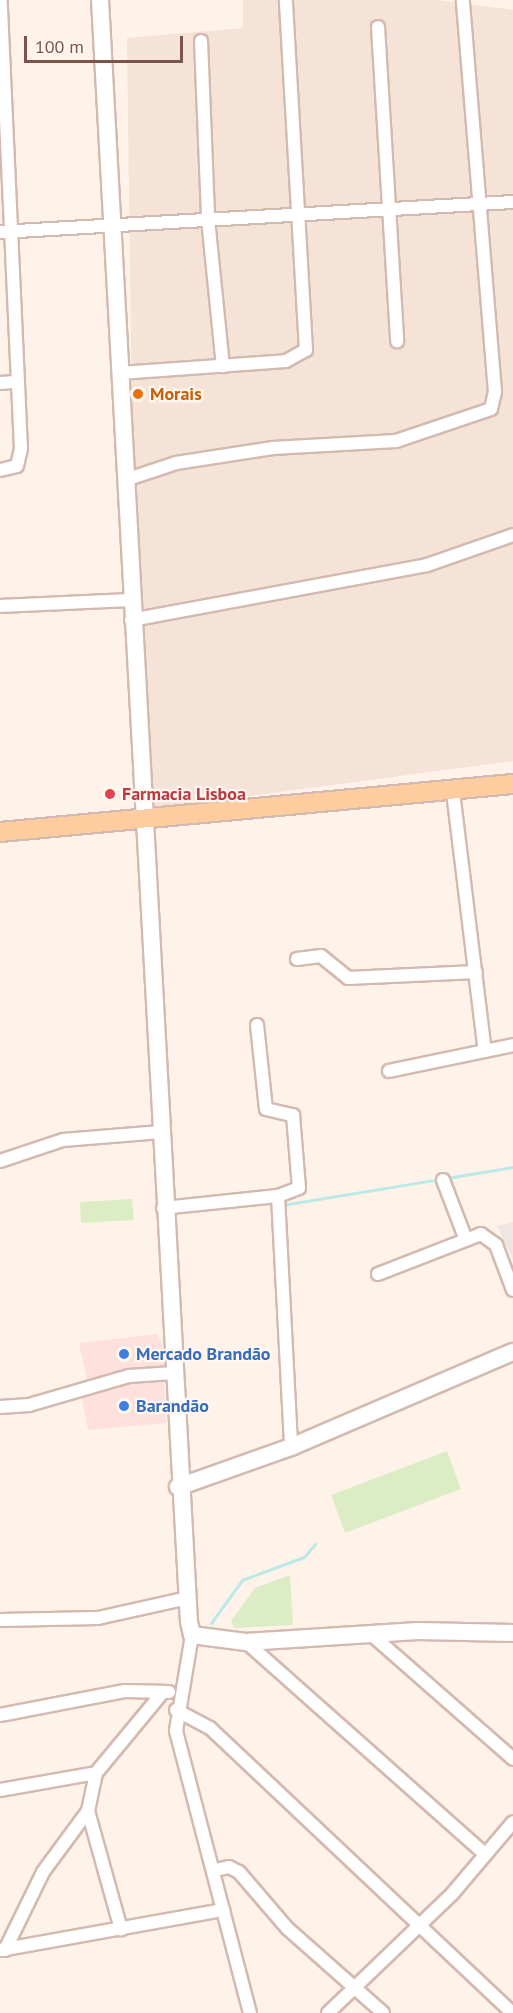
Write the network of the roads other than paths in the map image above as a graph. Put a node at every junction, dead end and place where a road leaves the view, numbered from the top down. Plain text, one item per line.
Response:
1 (2, 0) edge
2 (100, 0) edge
3 (286, 0) edge
4 (463, 0) edge
5 (378, 27) dead end
6 (201, 41) dead end
7 (1, 52) edge
8 (513, 202) edge
9 (477, 204) junction
10 (388, 211) junction
11 (299, 212) junction
12 (208, 219) junction
13 (111, 225) junction
14 (6, 233) edge
15 (398, 341) dead end
16 (223, 366) junction
17 (120, 373) junction
18 (16, 382) junction
19 (0, 383) edge
20 (0, 470) edge
21 (125, 480) junction
22 (513, 535) edge
23 (130, 600) junction
24 (0, 606) edge
25 (132, 620) junction
26 (513, 784) edge
27 (453, 792) junction
28 (143, 819) junction
29 (0, 832) edge
30 (297, 959) dead end
31 (476, 972) junction
32 (257, 1025) dead end
33 (513, 1045) edge
34 (485, 1051) junction
35 (389, 1071) dead end
36 (161, 1132) junction
37 (0, 1161) edge
38 (443, 1180) dead end
39 (278, 1196) junction
40 (163, 1208) junction
41 (466, 1240) junction
42 (378, 1274) dead end
43 (513, 1290) edge
44 (513, 1352) edge
45 (173, 1373) junction
46 (0, 1407) edge
47 (291, 1447) junction
48 (178, 1487) junction
49 (184, 1599) junction
50 (0, 1620) edge
51 (512, 1634) edge
52 (192, 1635) junction
53 (372, 1635) junction
54 (246, 1642) junction
55 (163, 1692) junction
56 (179, 1694) junction
57 (178, 1712) junction
58 (0, 1714) edge
59 (513, 1759) edge
60 (96, 1773) junction
61 (0, 1790) edge
62 (88, 1811) junction
63 (513, 1822) edge
64 (485, 1854) junction
65 (221, 1869) junction
66 (223, 1910) junction
67 (420, 1926) junction
68 (122, 1929) junction
69 (2, 1950) edge
70 (355, 1989) junction
71 (250, 2013) edge
72 (328, 2013) edge
73 (382, 2013) edge
74 (512, 2013) edge

1 - 7 street
2 - 13 street
3 - 11 street
4 - 9 street
5 - 10 street
6 - 12 street
7 - 14 street
8 - 9 street
9 - 10 street
9 - 21 street
10 - 11 street
10 - 15 street
11 - 12 street
11 - 16 street
12 - 13 street
12 - 16 street
13 - 14 street
13 - 17 street
14 - 18 street
16 - 17 street
17 - 21 street
18 - 19 street
18 - 20 street
21 - 23 street
22 - 25 street
23 - 24 street
23 - 25 street
25 - 28 street
26 - 27 main road
27 - 28 main road
27 - 31 street
28 - 29 main road
28 - 36 street
30 - 31 street
31 - 34 street
32 - 39 street
33 - 34 street
34 - 35 street
36 - 37 street
36 - 40 street
38 - 41 street
39 - 40 street
39 - 47 street
40 - 45 street
41 - 42 street
41 - 43 street
44 - 47 street
45 - 46 street
45 - 48 street
47 - 48 street
48 - 49 street
49 - 50 street
49 - 52 street
51 - 53 street
52 - 54 street
52 - 56 street
53 - 54 street
53 - 59 street
54 - 64 street
55 - 56 street
55 - 58 street
55 - 60 street
56 - 57 street
57 - 65 street
57 - 67 street
60 - 61 street
60 - 62 street
62 - 68 street
62 - 69 street
63 - 64 street
64 - 67 street
65 - 66 street
65 - 70 street
66 - 68 street
66 - 71 street
67 - 70 street
67 - 74 street
68 - 69 street
70 - 72 street
70 - 73 street

